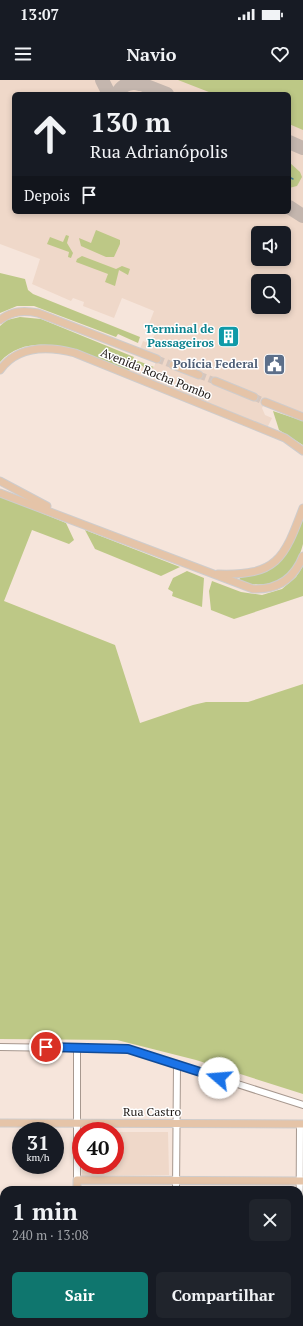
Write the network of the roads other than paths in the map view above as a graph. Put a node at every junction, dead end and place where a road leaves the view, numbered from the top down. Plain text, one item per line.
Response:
1 (0, 320) edge
2 (157, 359) tunnel mouth
3 (173, 365) tunnel mouth
4 (0, 370) edge
5 (199, 375) tunnel mouth
6 (215, 381) tunnel mouth
7 (254, 397) tunnel mouth
8 (265, 402) tunnel mouth
9 (303, 417) edge
10 (303, 451) edge
11 (0, 481) edge
12 (0, 493) edge
13 (303, 508) edge
14 (75, 521) junction
15 (303, 525) edge
16 (295, 528) junction
17 (303, 556) edge
18 (211, 574) junction
19 (0, 1047) edge
20 (77, 1047) junction
21 (177, 1064) junction
22 (303, 1105) edge
23 (77, 1122) edge
24 (0, 1123) edge
25 (72, 1123) edge
26 (124, 1123) edge
27 (176, 1123) junction
28 (302, 1124) edge
29 (77, 1174) edge
30 (77, 1180) junction
31 (176, 1180) junction
32 (301, 1181) edge
33 (77, 1186) edge
34 (176, 1186) edge

1 - 2 main road, Avenida Rocha Pombo
3 - 5 main road, Avenida Rocha Pombo
4 - 10 main road, Avenida Rocha Pombo
6 - 7 main road, Avenida Rocha Pombo
8 - 9 main road
11 - 14 main road
12 - 14 main road
13 - 16 main road
14 - 18 main road
15 - 16 main road
16 - 18 main road
17 - 18 main road
19 - 20 street
20 - 21 street
20 - 23 street
21 - 22 street
21 - 27 street
24 - 25 main road, Rua Castro
26 - 27 main road, Rua Castro
27 - 28 main road, Rua Castro
27 - 31 street
28 - 32 street
29 - 30 street
30 - 31 main road
30 - 33 main road
31 - 32 main road
31 - 34 street

